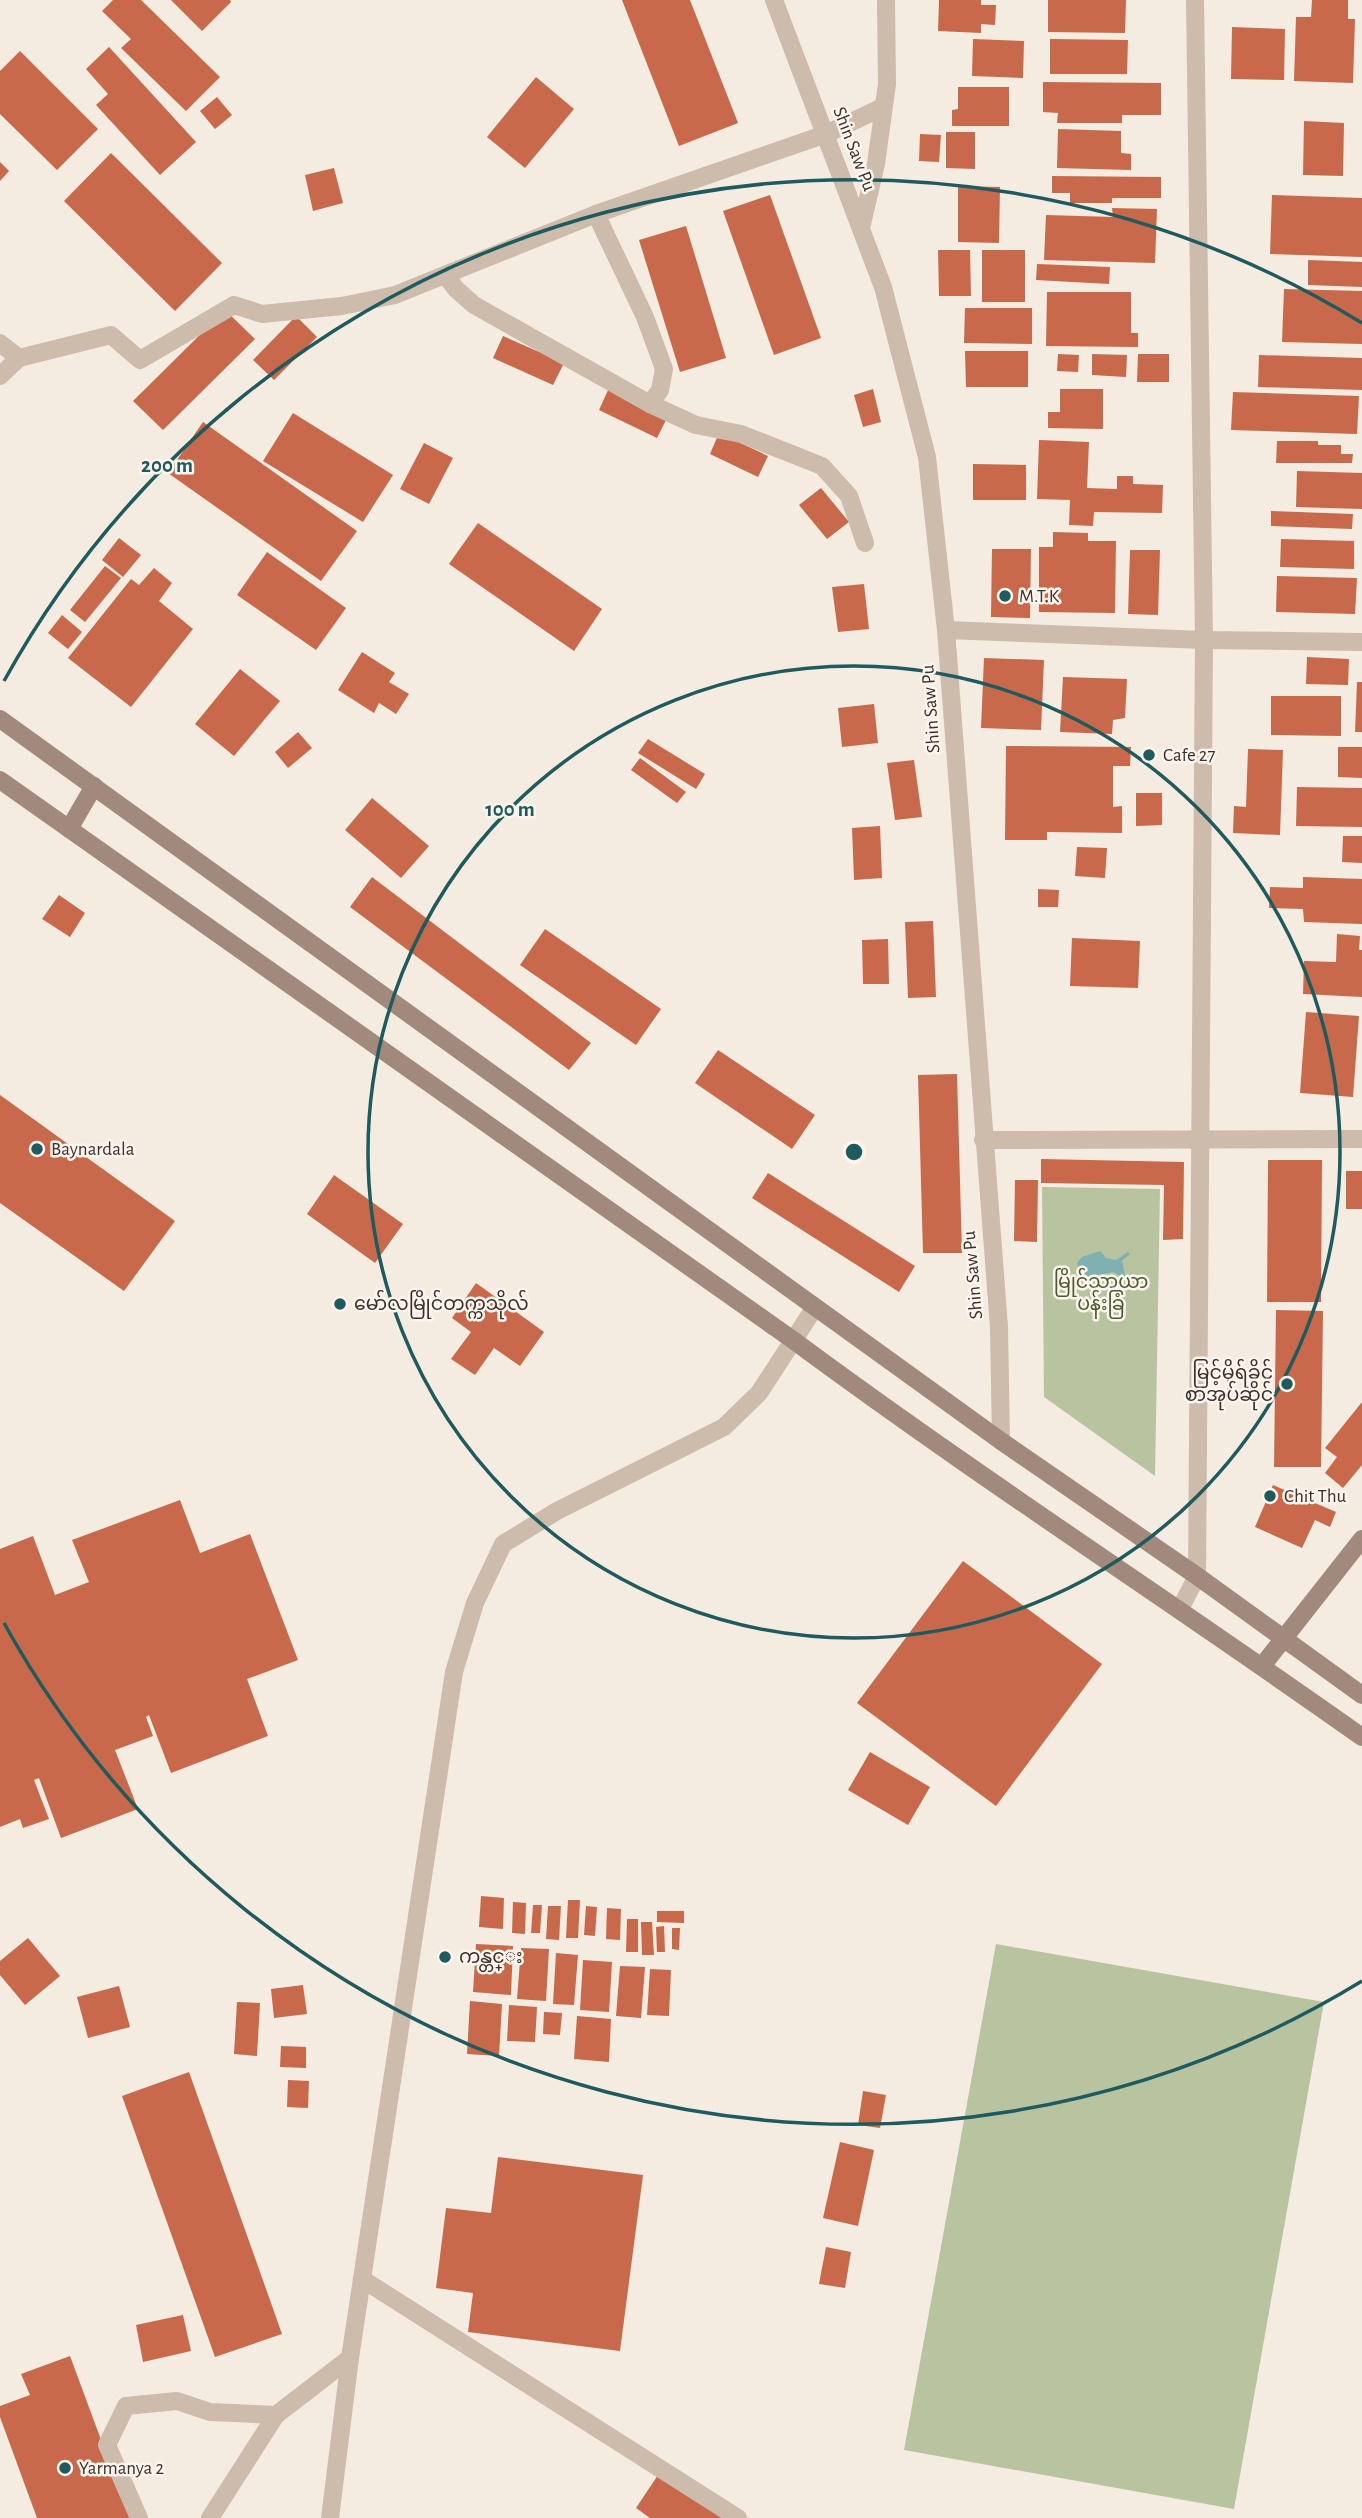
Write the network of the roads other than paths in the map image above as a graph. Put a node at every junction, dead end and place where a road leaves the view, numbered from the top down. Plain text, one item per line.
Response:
1 (774, 0) edge
2 (886, 0) edge
3 (1195, 0) edge
4 (883, 107) junction
5 (826, 134) junction
6 (596, 214) junction
7 (860, 228) junction
8 (446, 276) junction
9 (0, 343) edge
10 (19, 358) junction
11 (0, 376) edge
12 (650, 404) junction
13 (865, 543) dead end
14 (946, 630) junction
15 (1204, 640) junction
16 (1362, 642) edge
17 (0, 719) edge
18 (0, 780) edge
19 (94, 786) junction
20 (69, 829) junction
21 (1362, 1139) edge
22 (983, 1140) junction
23 (1200, 1141) junction
24 (815, 1307) junction
25 (793, 1340) junction
26 (1001, 1441) junction
27 (1362, 1539) edge
28 (1197, 1576) junction
29 (1180, 1609) junction
30 (1283, 1639) junction
31 (1262, 1666) junction
32 (1362, 1695) edge
33 (1362, 1737) edge
34 (362, 2280) junction
35 (350, 2358) junction
36 (276, 2415) junction
37 (139, 2518) edge
38 (210, 2518) edge
39 (330, 2518) edge
40 (738, 2518) edge

1 - 5 street, Shin Saw Pu
2 - 4 street
3 - 15 street
4 - 5 street
4 - 7 street
5 - 6 street
5 - 7 street, Shin Saw Pu
6 - 8 street
6 - 12 street
7 - 14 street, Shin Saw Pu
8 - 10 street
8 - 12 street
9 - 10 street
10 - 11 street
12 - 13 street
14 - 15 street
14 - 22 street, Shin Saw Pu
15 - 16 street
15 - 23 street
17 - 19 main road
18 - 20 main road
19 - 20 main road
19 - 24 main road
20 - 25 main road
21 - 23 street
22 - 23 street
22 - 26 street, Shin Saw Pu
23 - 28 street
24 - 25 street
24 - 26 main road
25 - 29 main road
25 - 34 street
26 - 28 main road
27 - 30 main road
28 - 29 street
28 - 30 main road
29 - 31 main road
30 - 31 main road
30 - 32 main road
31 - 33 main road
34 - 35 street
34 - 40 street
35 - 36 street
35 - 39 street
36 - 37 street
36 - 38 street

